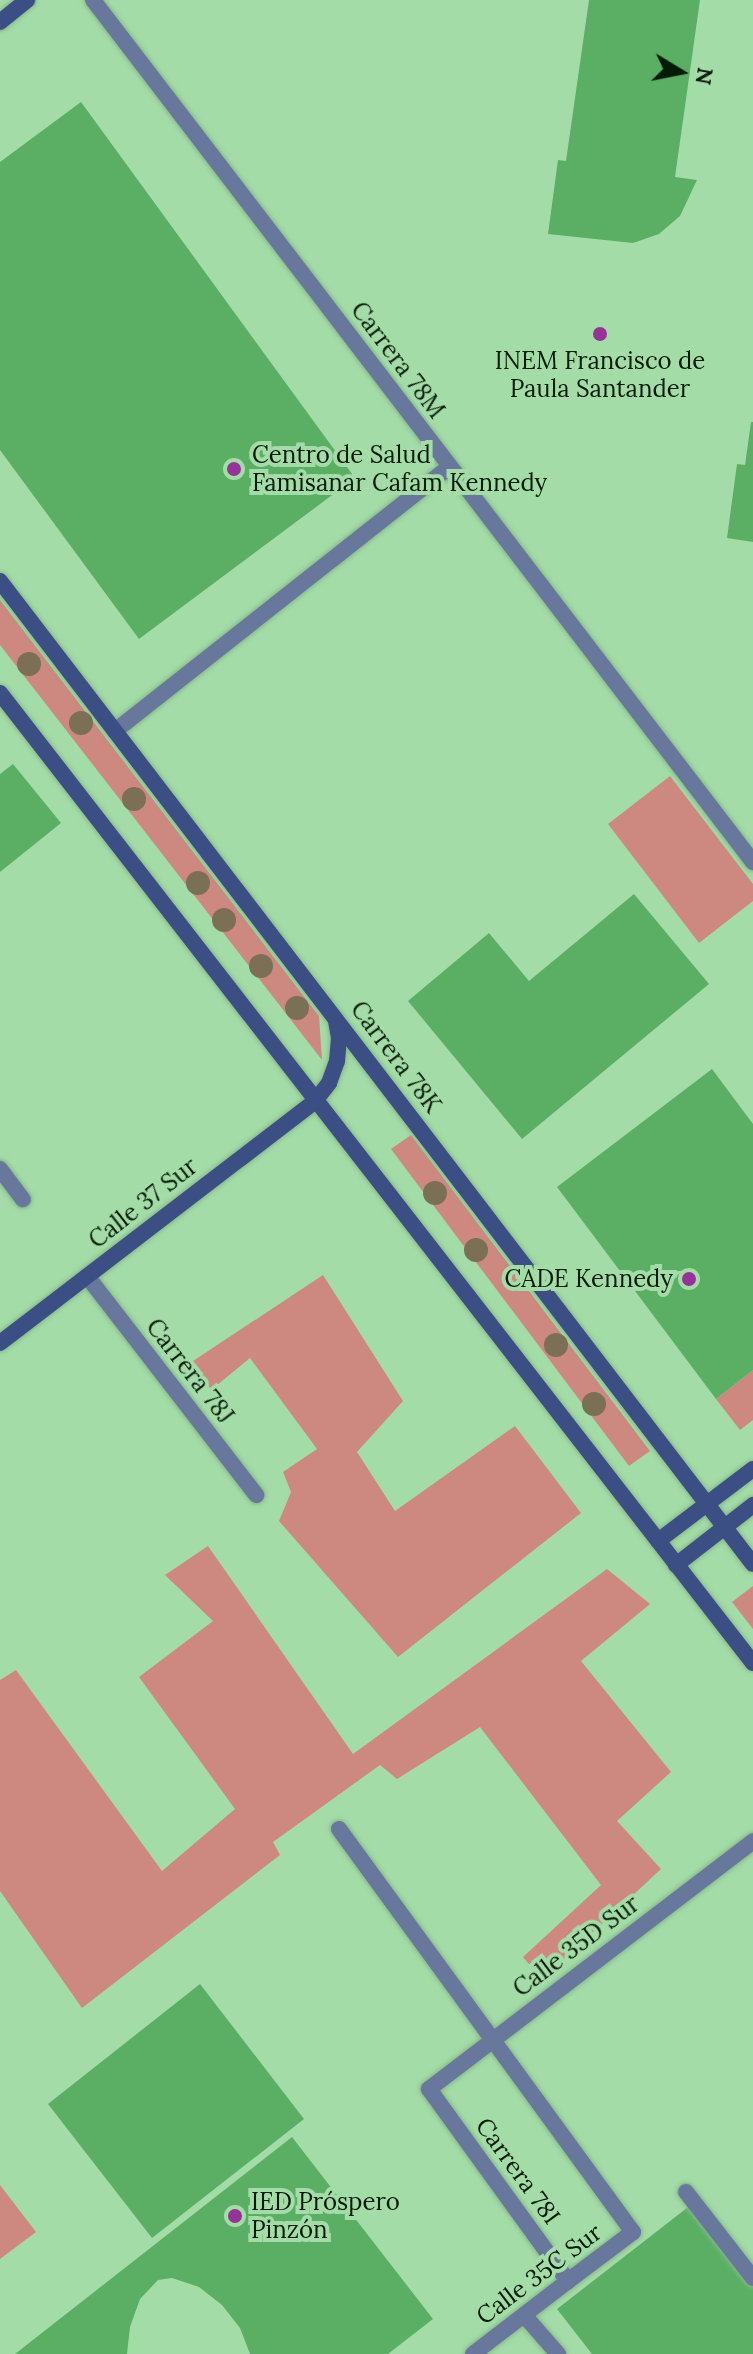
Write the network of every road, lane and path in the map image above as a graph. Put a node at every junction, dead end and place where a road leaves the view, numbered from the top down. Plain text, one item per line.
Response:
1 (27, 0) edge
2 (93, 0) edge
3 (0, 22) edge
4 (450, 466) junction
5 (0, 581) edge
6 (0, 693) edge
7 (115, 731) junction
8 (753, 862) edge
9 (335, 1016) junction
10 (315, 1101) junction
11 (0, 1169) edge
12 (23, 1199) dead end
13 (87, 1276) junction
14 (0, 1343) edge
15 (753, 1469) edge
16 (256, 1495) dead end
17 (707, 1505) junction
18 (753, 1505) edge
19 (725, 1527) junction
20 (658, 1541) junction
21 (753, 1564) edge
22 (676, 1565) junction
23 (753, 1663) edge
24 (339, 1829) dead end
25 (753, 1841) edge
26 (493, 2041) junction
27 (429, 2089) joint
28 (686, 2192) dead end
29 (753, 2278) edge
30 (568, 2281) junction
31 (524, 2315) junction
32 (473, 2354) edge
33 (558, 2354) edge

1 - 3 main road
2 - 4 street, Carrera 78M
4 - 7 street
4 - 8 street, Carrera 78M
5 - 7 main road, Carrera 78K
6 - 10 main road
7 - 9 main road, Carrera 78K
9 - 10 main road
9 - 17 main road, Carrera 78K
10 - 13 main road, Calle 37 Sur
10 - 20 main road
11 - 12 street
13 - 14 main road, Calle 37 Sur
13 - 16 street, Carrera 78J
15 - 17 main road
17 - 19 main road, Carrera 78K
17 - 20 main road
18 - 19 main road
19 - 21 main road, Carrera 78K
19 - 22 main road
20 - 22 main road
22 - 23 main road
24 - 26 street
25 - 26 street, Calle 35D Sur
26 - 27 street, Calle 35D Sur
26 - 30 street, Calle 35C Sur
27 - 30 street, Carrera 78I
28 - 29 street
30 - 31 street, Calle 35C Sur
31 - 32 street, Calle 35C Sur
31 - 33 street

